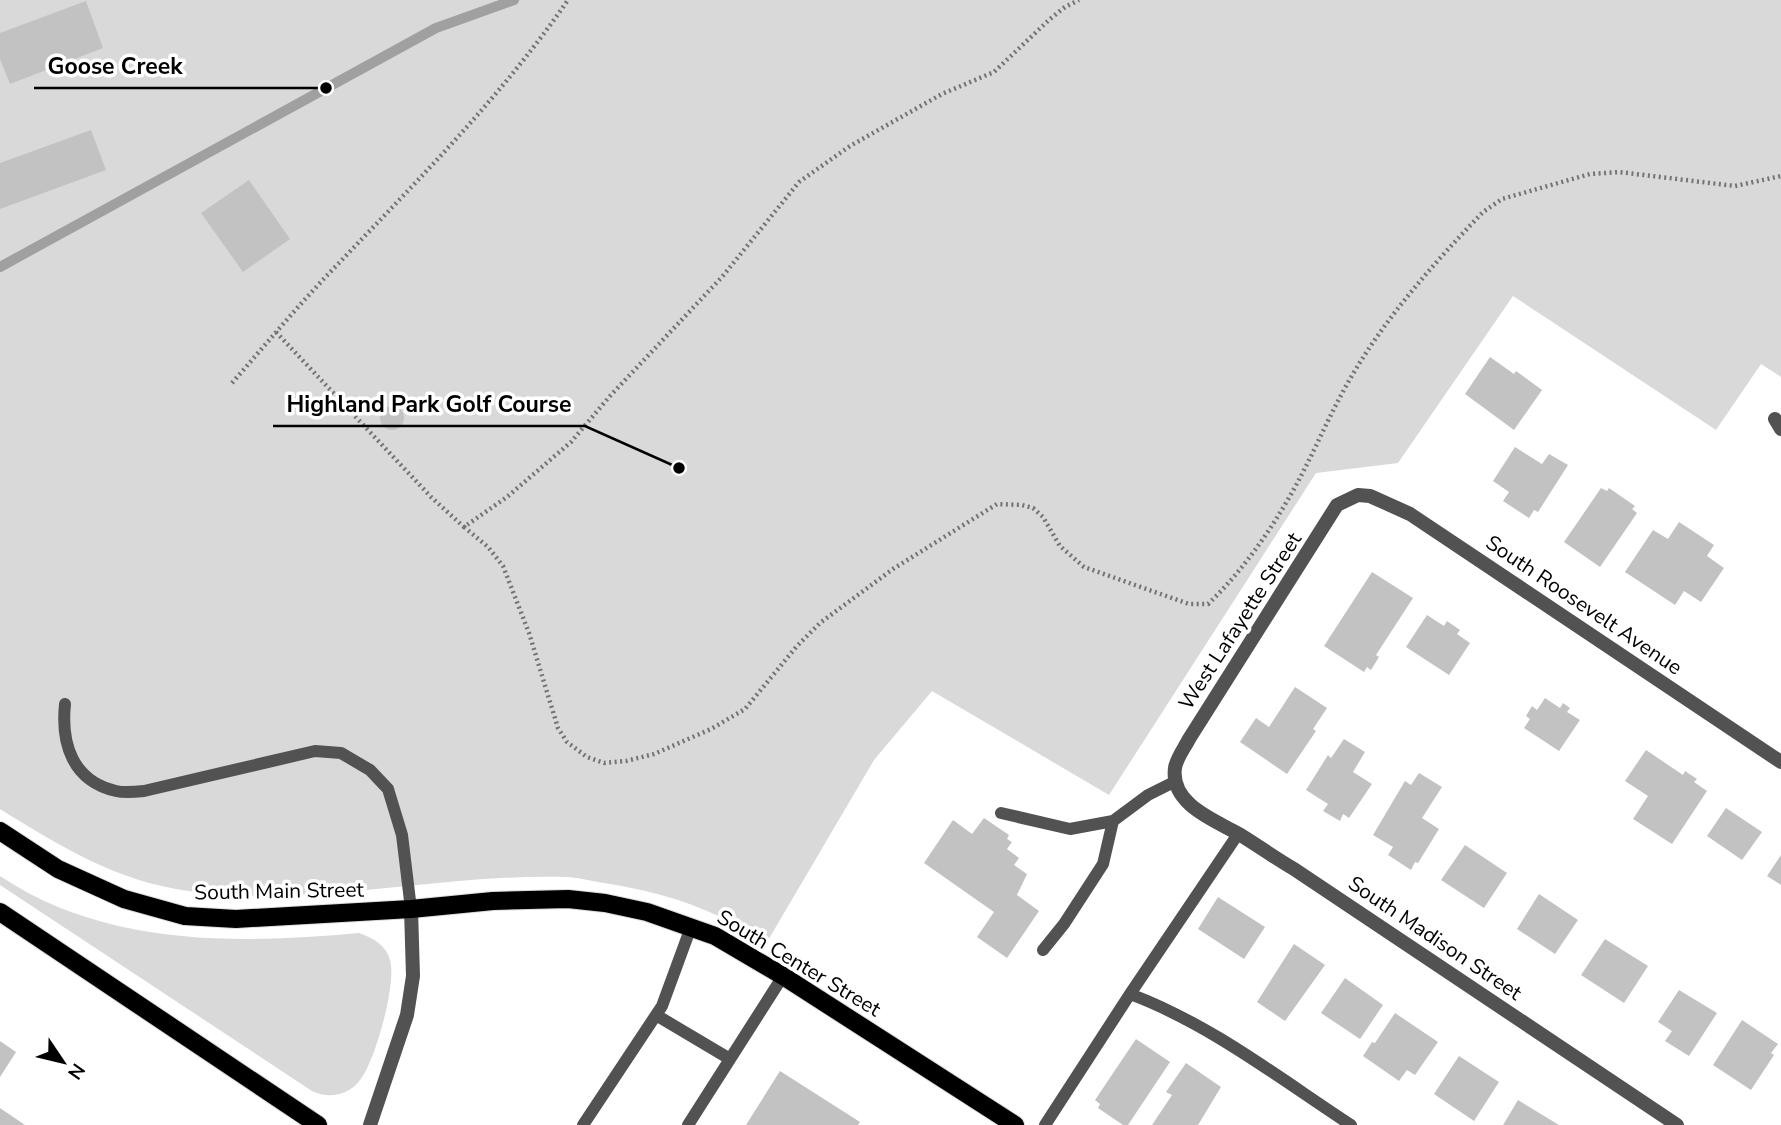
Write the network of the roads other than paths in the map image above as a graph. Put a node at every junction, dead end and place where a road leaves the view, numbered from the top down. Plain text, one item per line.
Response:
1 (1358, 495) joint
2 (65, 704) dead end
3 (1781, 762) edge
4 (1176, 781) junction
5 (1001, 813) dead end
6 (1113, 821) junction
7 (0, 831) edge
8 (1238, 834) junction
9 (411, 909) junction
10 (0, 912) edge
11 (691, 927) junction
12 (1043, 950) dead end
13 (783, 976) junction
14 (1130, 994) junction
15 (656, 1015) junction
16 (730, 1059) junction
17 (318, 1125) edge
18 (370, 1125) edge
19 (583, 1125) edge
20 (688, 1125) edge
21 (1015, 1125) edge
22 (1045, 1125) edge
23 (1350, 1125) edge
24 (1677, 1125) edge

1 - 3 street, South Roosevelt Avenue
1 - 4 street, West Lafayette Street
2 - 9 lane
4 - 6 lane
4 - 8 street, South Madison Street
5 - 6 lane
6 - 12 lane
7 - 9 main road, South Main Street
8 - 14 lane
8 - 24 street, South Madison Street
9 - 11 main road, South Center Street
9 - 18 street
10 - 17 main road
11 - 13 main road, South Center Street
11 - 15 lane
13 - 16 lane
13 - 21 main road, South Center Street
14 - 22 lane
14 - 23 lane
15 - 16 lane
15 - 19 lane
16 - 20 lane

